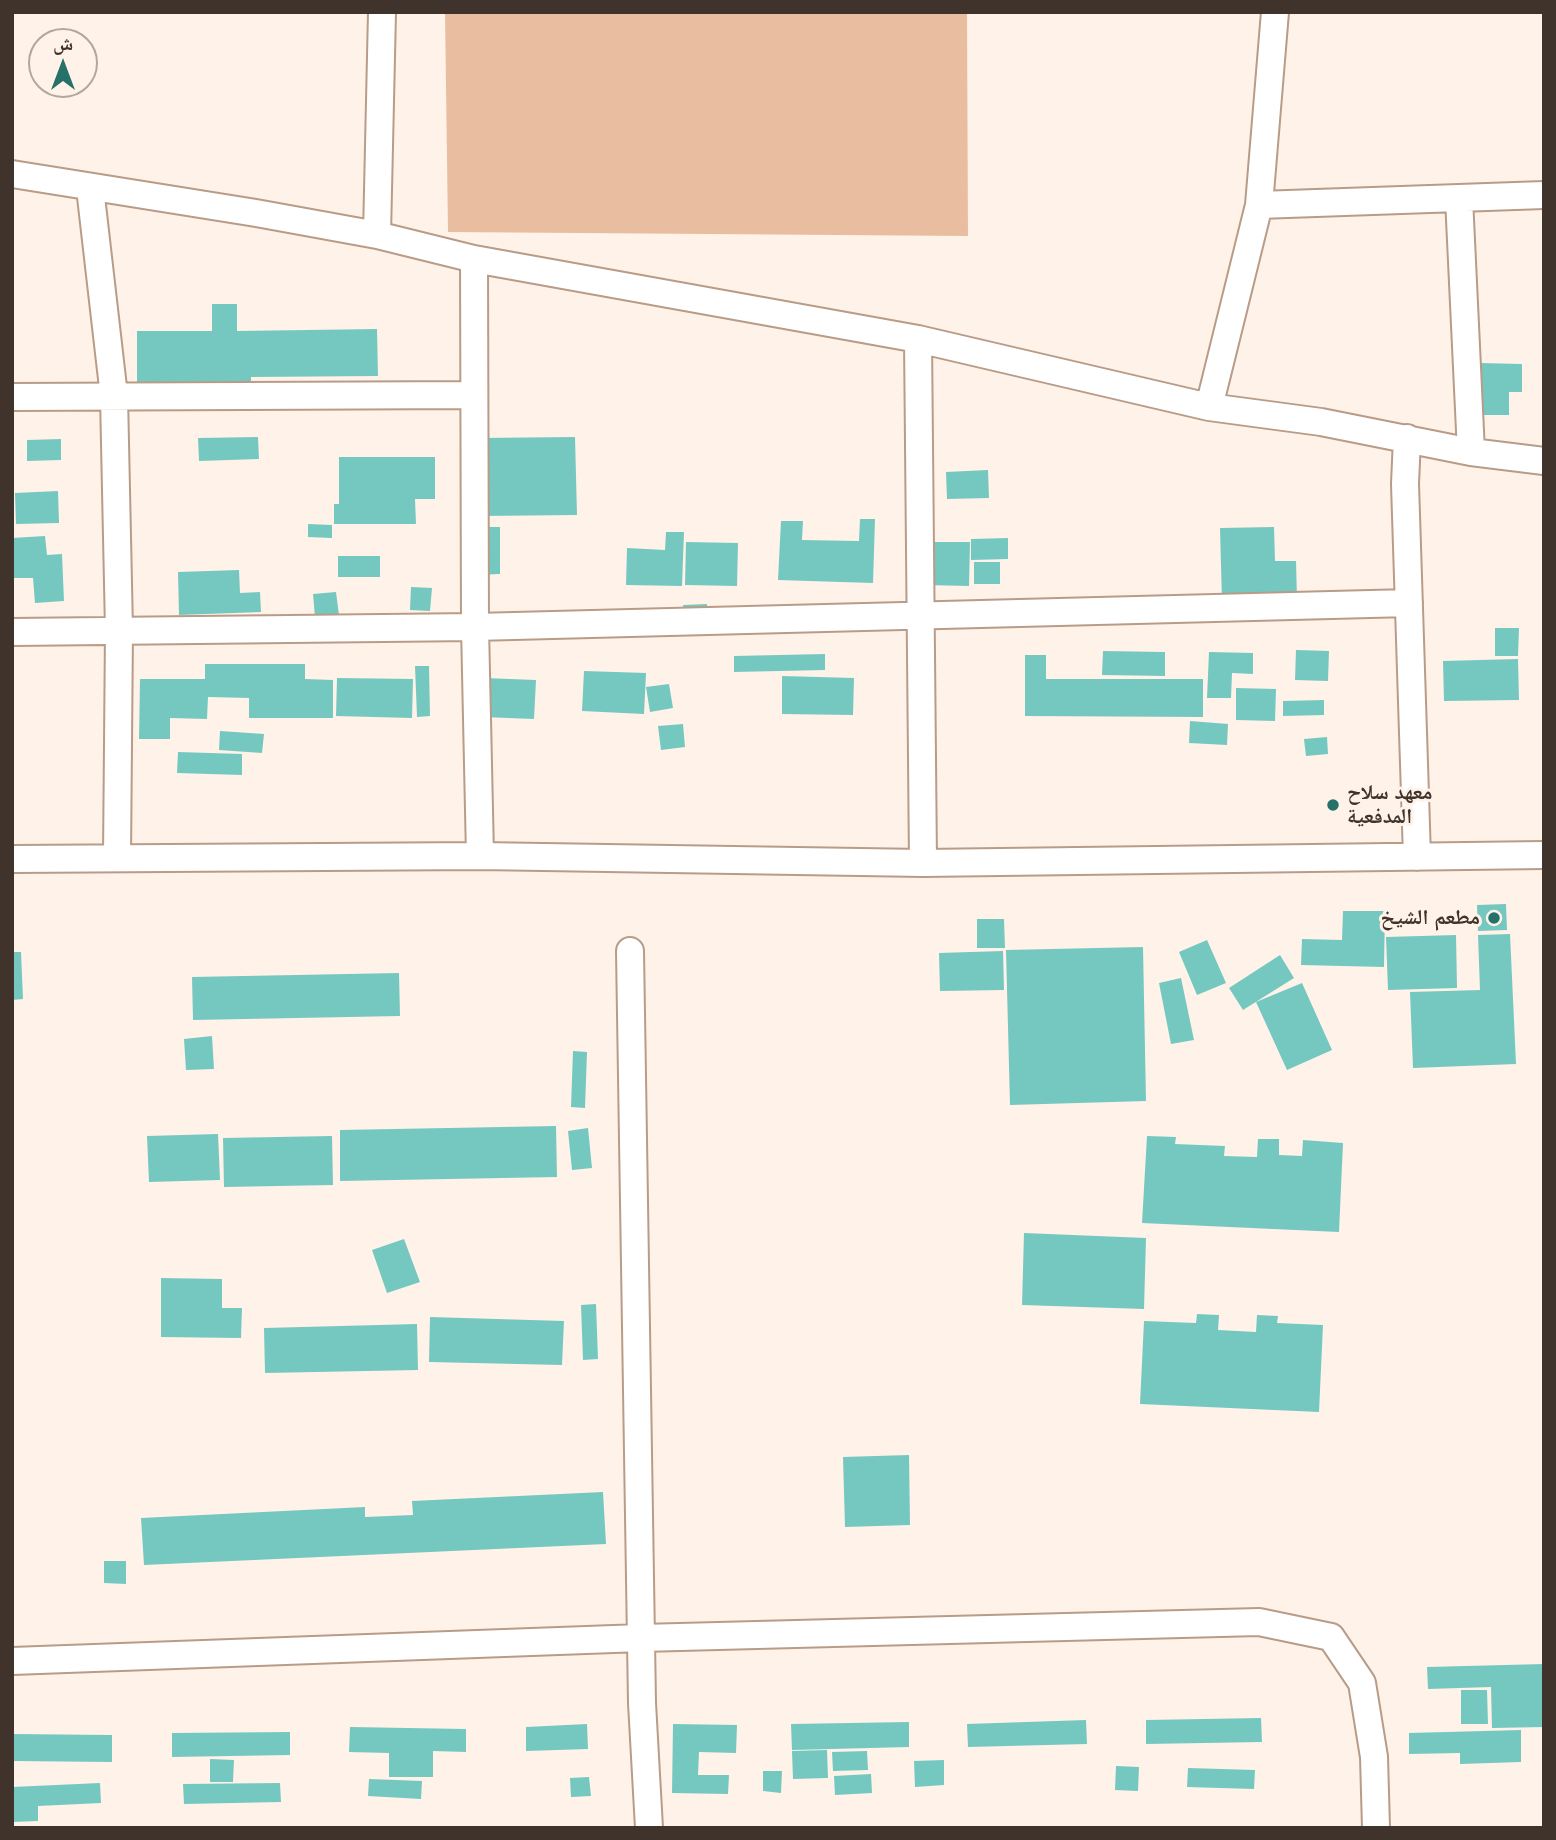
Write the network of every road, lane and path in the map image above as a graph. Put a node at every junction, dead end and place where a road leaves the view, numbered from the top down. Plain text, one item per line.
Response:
1 (382, 12) edge
2 (1275, 12) edge
3 (12, 174) edge
4 (90, 188) junction
5 (1544, 195) edge
6 (1459, 198) junction
7 (1259, 205) junction
8 (377, 235) junction
9 (474, 259) junction
10 (918, 339) junction
11 (474, 395) junction
12 (114, 396) junction
13 (12, 397) edge
14 (1209, 407) junction
15 (1406, 438) junction
16 (1471, 452) junction
17 (1544, 461) edge
18 (1409, 603) junction
19 (919, 616) junction
20 (475, 627) junction
21 (119, 630) junction
22 (12, 632) edge
23 (1544, 855) edge
24 (480, 856) junction
25 (117, 857) junction
26 (1418, 857) junction
27 (12, 859) edge
28 (923, 863) junction
29 (630, 950) dead end
30 (641, 1639) junction
31 (12, 1661) edge
32 (649, 1828) edge
33 (1376, 1828) edge

1 - 8 street
2 - 7 street
3 - 4 street
4 - 8 street
4 - 12 street
5 - 6 street
6 - 7 street
6 - 16 street
7 - 14 street
8 - 9 street
9 - 10 street
9 - 11 street
10 - 14 street
10 - 19 street
11 - 12 street
11 - 20 street
12 - 13 street
12 - 21 street
14 - 15 street
15 - 16 street
15 - 18 street
16 - 17 street
18 - 19 street
18 - 26 street
19 - 20 street
19 - 28 street
20 - 21 street
20 - 24 street
21 - 22 street
21 - 25 street
23 - 26 street
24 - 25 street
24 - 28 street
25 - 27 street
26 - 28 street
29 - 30 street
30 - 31 street
30 - 32 street
30 - 33 street

